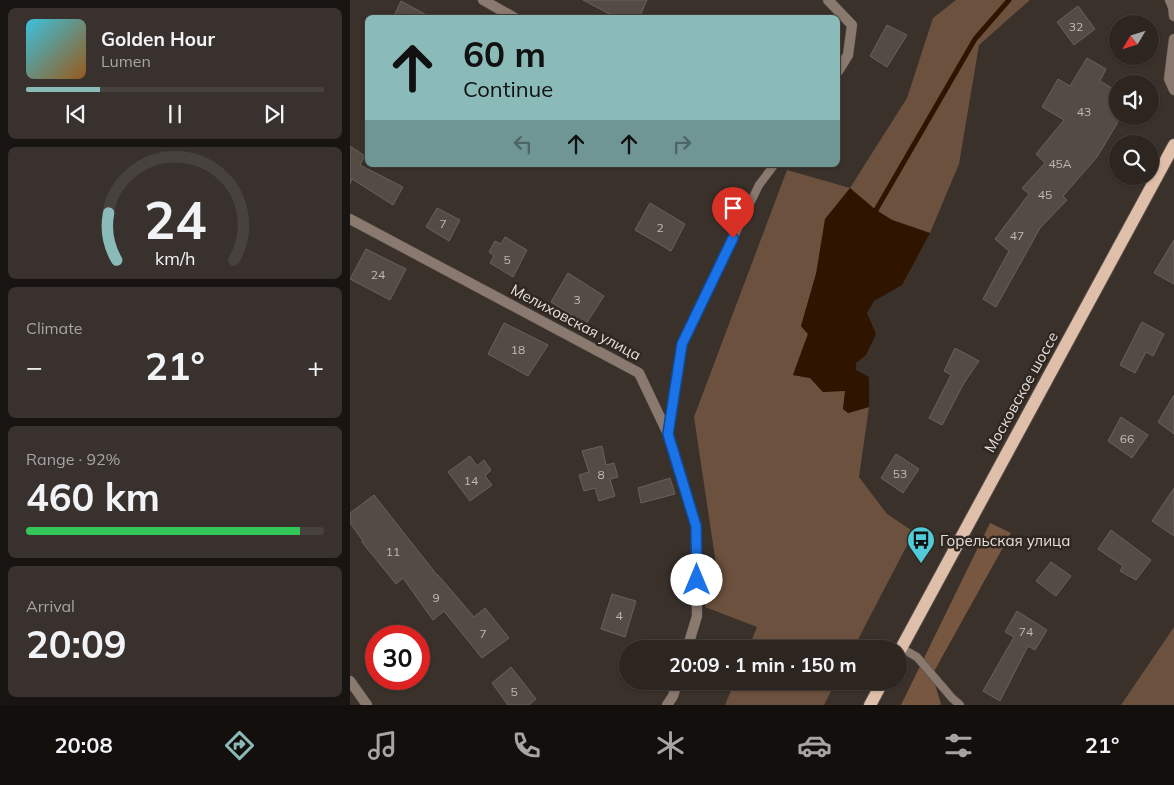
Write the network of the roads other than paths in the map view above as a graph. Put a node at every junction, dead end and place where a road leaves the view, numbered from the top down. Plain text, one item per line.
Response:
1 (483, 0) edge
2 (828, 0) edge
3 (1170, 0) edge
4 (510, 15) edge
5 (1174, 16) edge
6 (1174, 39) edge
7 (840, 68) edge
8 (1174, 90) edge
9 (1174, 145) edge
10 (772, 167) edge
11 (350, 219) edge
12 (668, 434) junction
13 (690, 640) edge
14 (905, 640) edge
15 (907, 654) edge
16 (350, 681) edge
17 (675, 690) edge
18 (878, 690) edge
19 (950, 702) edge
20 (367, 705) edge
21 (667, 705) edge
22 (870, 705) edge
23 (960, 705) edge

1 - 4 street
2 - 7 street
3 - 5 street
6 - 8 street
9 - 14 main road, Московское шоссе
10 - 12 lane
11 - 12 street, Мелиховская улица
12 - 13 street, Мелиховская улица
15 - 19 lane
16 - 20 street
17 - 21 street
18 - 22 main road
19 - 23 lane

